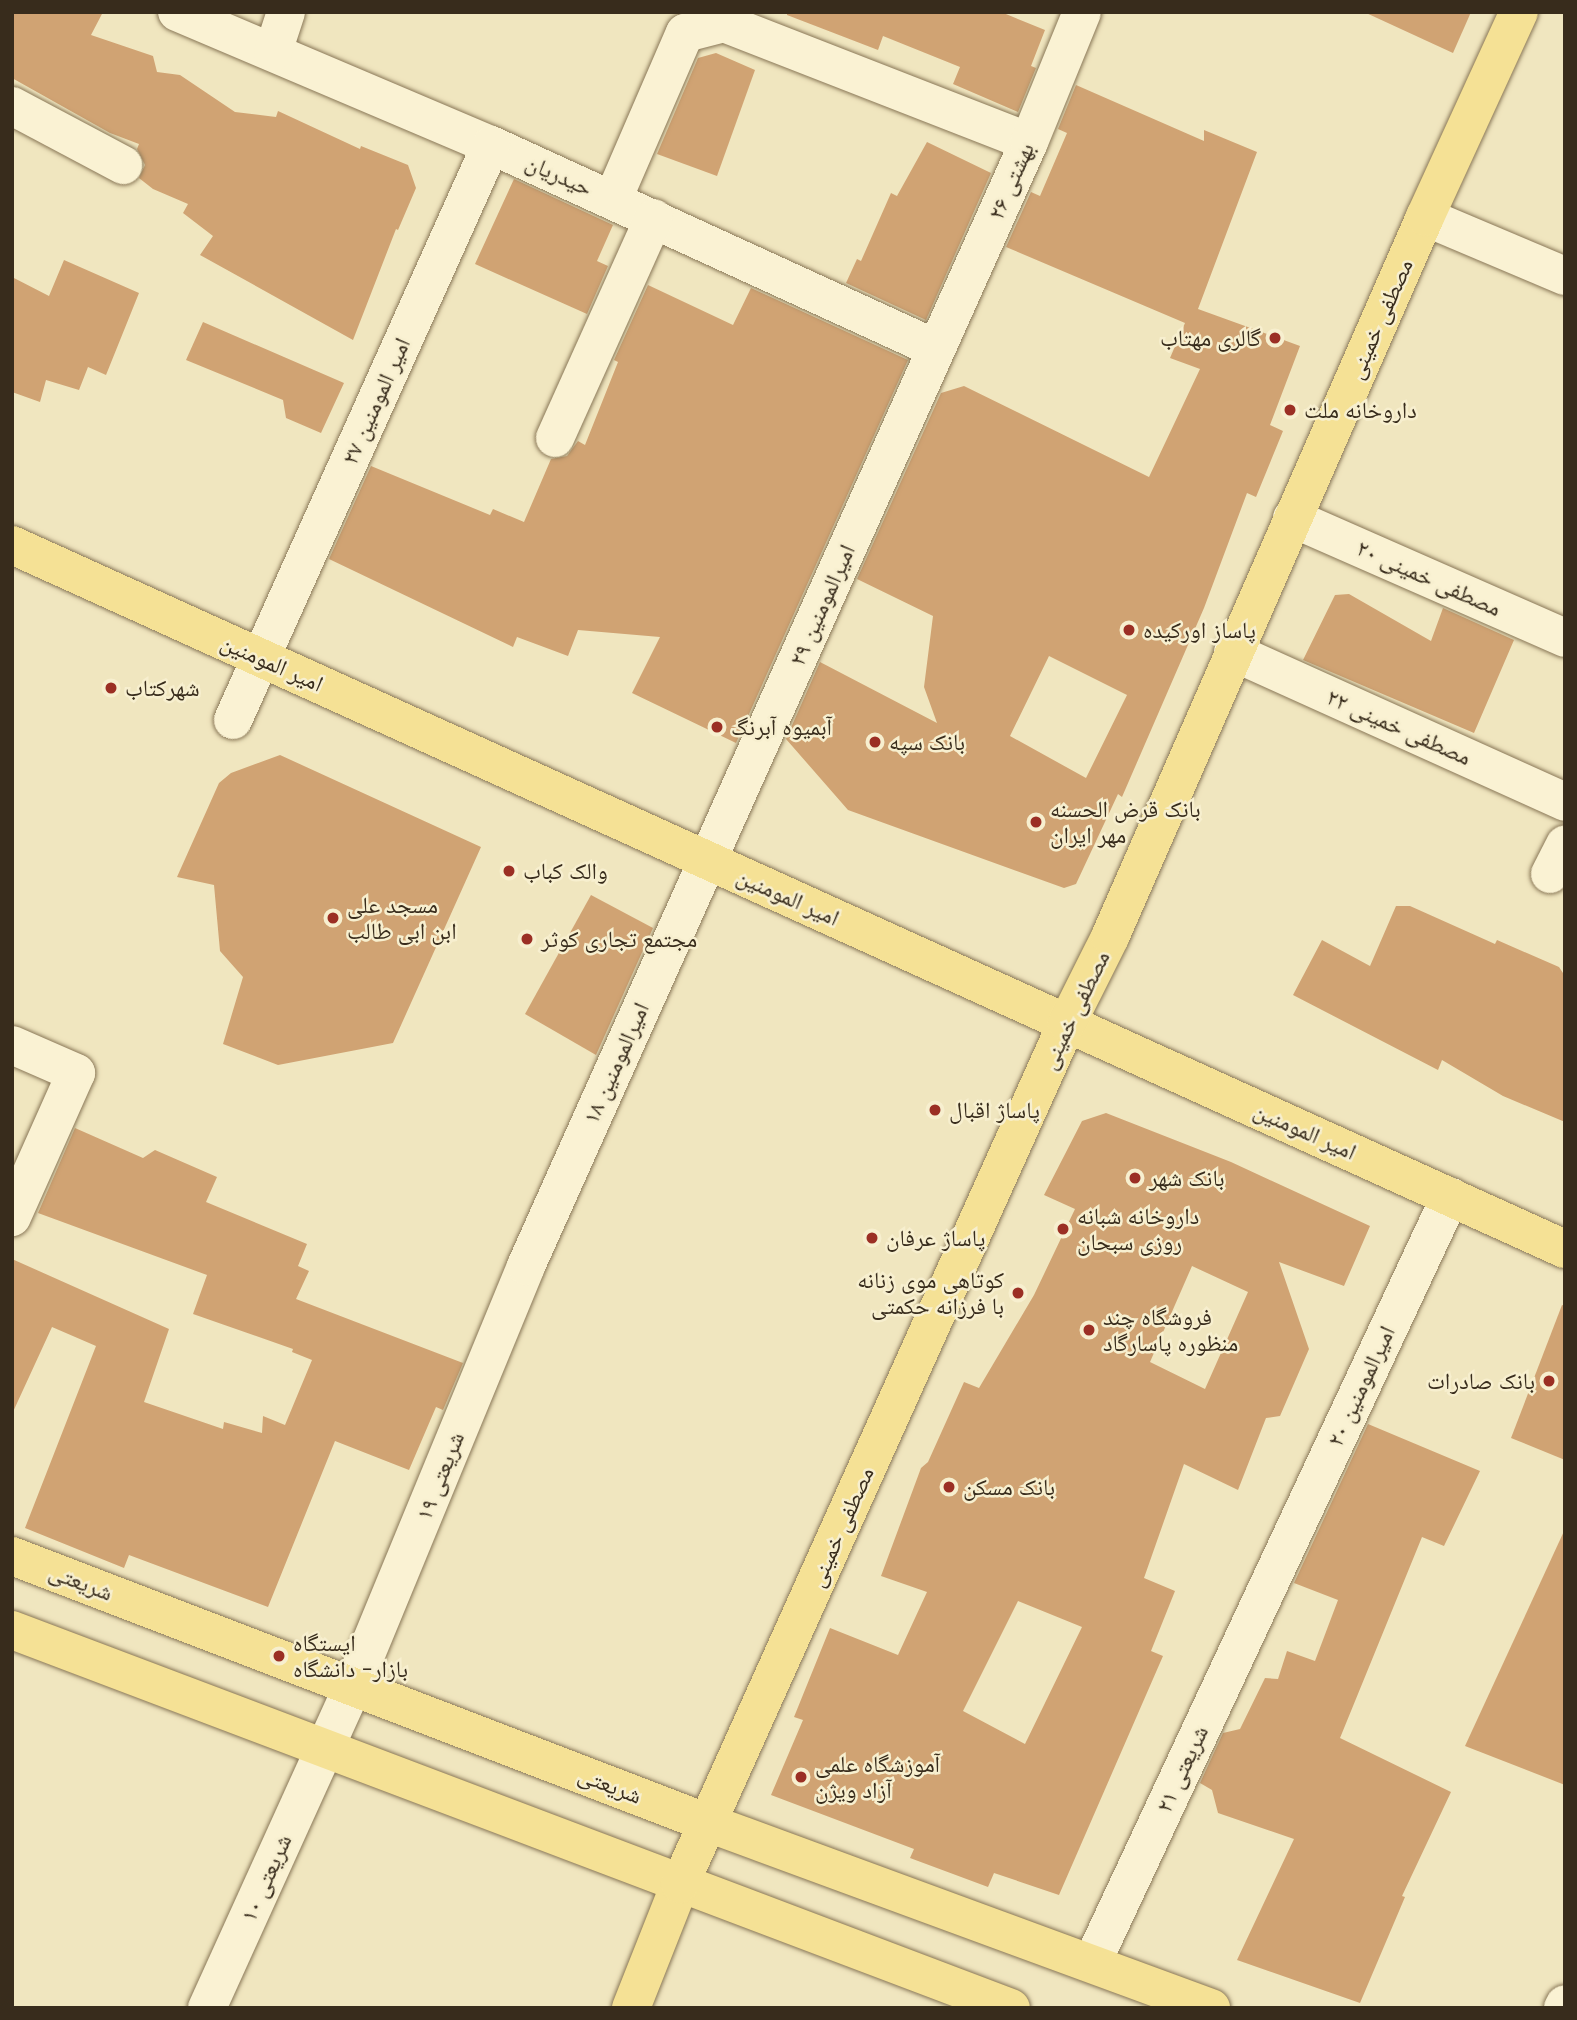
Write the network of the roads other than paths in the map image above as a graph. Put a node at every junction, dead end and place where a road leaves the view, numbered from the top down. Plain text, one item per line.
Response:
1 (177, 12) edge
2 (286, 12) edge
3 (1082, 12) edge
4 (1519, 12) edge
5 (273, 52) junction
6 (12, 106) edge
7 (1029, 142) junction
8 (491, 145) junction
9 (123, 165) dead end
10 (613, 199) junction
11 (1424, 217) junction
12 (654, 218) junction
13 (1565, 276) edge
14 (935, 348) junction
15 (555, 438) dead end
16 (1293, 518) junction
17 (12, 545) edge
18 (1565, 638) edge
19 (1233, 652) junction
20 (260, 658) junction
21 (233, 720) dead end
22 (1565, 802) edge
23 (706, 860) junction
24 (1067, 1023) junction
25 (12, 1045) edge
26 (1450, 1197) junction
27 (12, 1217) edge
28 (1565, 1249) edge
29 (526, 1266) joint
30 (12, 1556) edge
31 (1272, 1576) joint
32 (12, 1630) edge
33 (353, 1686) junction
34 (325, 1749) junction
35 (708, 1823) junction
36 (680, 1884) junction
37 (1092, 1963) junction
38 (207, 2008) edge
39 (631, 2008) edge
40 (1011, 2008) edge
41 (1211, 2008) edge

1 - 5 street, حیدریان
2 - 5 street
3 - 7 street, بهشتی ۲۶
4 - 11 main road, مصطفی خمینی
5 - 8 street, حیدریان
6 - 9 street
7 - 10 street
7 - 14 street, بهشتی ۲۶
8 - 10 street, حیدریان
8 - 20 street, امیر المومنین ۲۷
10 - 12 street, حیدریان
11 - 13 street
11 - 16 main road, مصطفی خمینی
12 - 14 street, حیدریان
12 - 15 street
14 - 23 street, امیرالمومنین ۲۹
16 - 18 street, مصطفی خمینی ۲۰
16 - 19 main road, مصطفی خمینی
17 - 20 main road, امیر المومنین
19 - 22 street, مصطفی خمینی ۲۲
19 - 24 main road, مصطفی خمینی
20 - 21 street, امیر المومنین ۲۷
20 - 23 main road, امیر المومنین
23 - 24 main road, امیر المومنین
23 - 29 street, امیرالمومنین ۱۸
24 - 26 main road, امیر المومنین
24 - 35 main road, مصطفی خمینی
25 - 27 street
26 - 28 main road, امیر المومنین
26 - 31 street, امیرالمومنین ۲۰
29 - 33 street, شریعتی ۱۹
30 - 33 main road, شریعتی
31 - 37 street, شریعتی ۲۱
32 - 34 main road
33 - 34 street, شریعتی ۱۹
33 - 35 main road, شریعتی
34 - 36 main road
34 - 38 street, شریعتی ۱۰
35 - 36 main road, مصطفی خمینی
35 - 37 main road, شریعتی
36 - 39 main road, مصطفی خمینی
36 - 40 main road
37 - 41 main road, شریعتی

